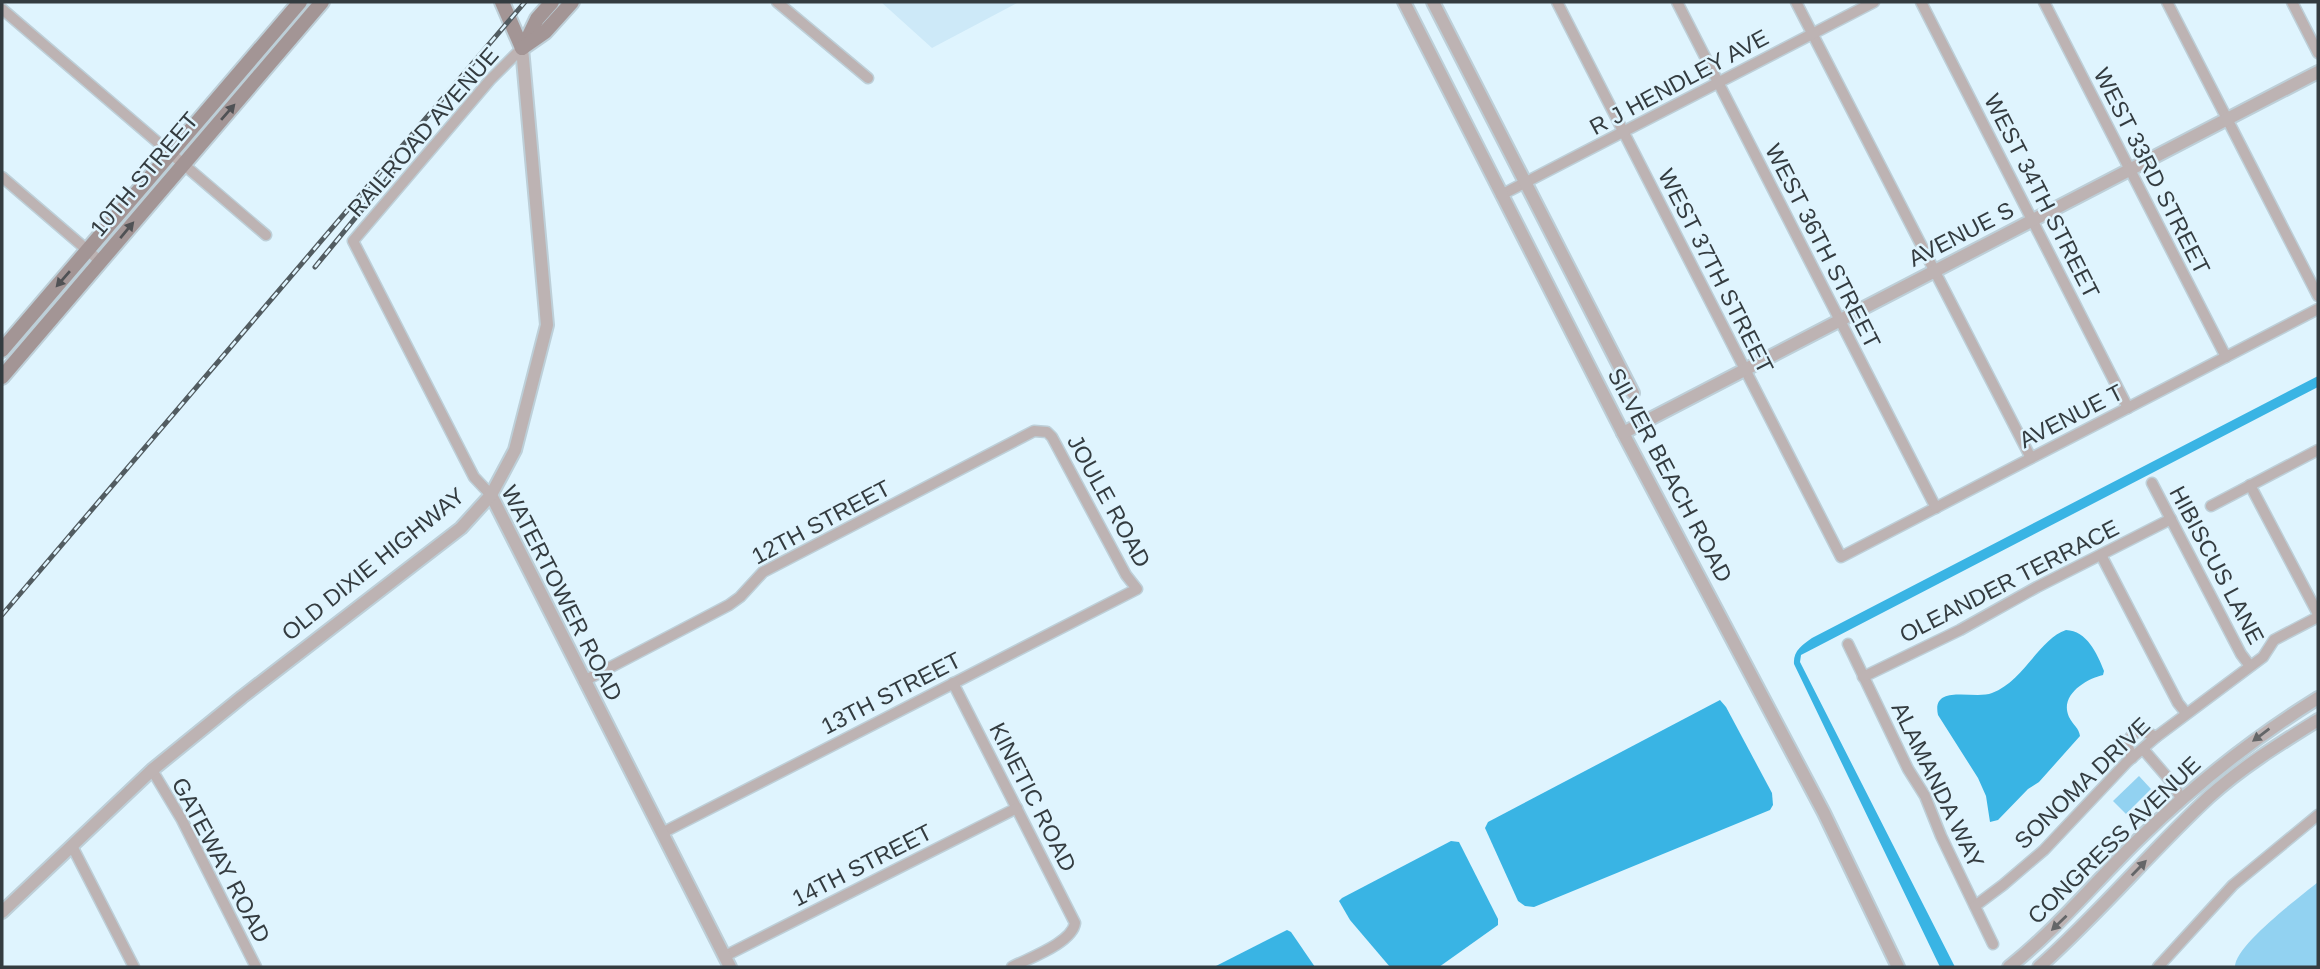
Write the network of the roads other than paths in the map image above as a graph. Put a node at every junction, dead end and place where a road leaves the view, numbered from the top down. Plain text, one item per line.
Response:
1 (300, 2) edge
2 (322, 2) edge
3 (502, 2) edge
4 (552, 2) edge
5 (572, 2) edge
6 (777, 2) edge
7 (1404, 2) edge
8 (1433, 2) edge
9 (1556, 2) edge
10 (1677, 2) edge
11 (1796, 2) edge
12 (1874, 2) edge
13 (1921, 2) edge
14 (2044, 2) edge
15 (2167, 2) edge
16 (2292, 2) edge
17 (2, 9) edge
18 (1812, 34) junction
19 (522, 48) junction
20 (2318, 53) edge
21 (2318, 72) edge
22 (868, 78) dead end
23 (1718, 83) junction
24 (2228, 120) junction
25 (1623, 132) junction
26 (172, 153) junction
27 (183, 164) junction
28 (2130, 170) junction
29 (2, 177) edge
30 (1527, 183) junction
31 (1502, 195) junction
32 (2032, 220) junction
33 (266, 235) dead end
34 (353, 241) joint
35 (88, 250) junction
36 (100, 261) junction
37 (1934, 271) junction
38 (2318, 296) edge
39 (2318, 309) edge
40 (1840, 320) junction
41 (2, 351) edge
42 (2226, 357) junction
43 (14, 362) junction
44 (1745, 370) junction
45 (2, 377) edge
46 (1633, 393) dead end
47 (2128, 408) junction
48 (1047, 432) joint
49 (1623, 433) junction
50 (2318, 450) edge
51 (2031, 458) junction
52 (2152, 482) dead end
53 (2250, 485) junction
54 (491, 495) junction
55 (2211, 506) dead end
56 (1936, 508) junction
57 (2171, 519) junction
58 (2101, 555) junction
59 (1841, 557) joint
60 (1137, 589) joint
61 (2318, 616) edge
62 (1848, 644) dead end
63 (2249, 666) junction
64 (1863, 677) junction
65 (584, 681) junction
66 (953, 683) junction
67 (2318, 698) edge
68 (2186, 713) junction
69 (2318, 720) edge
70 (2157, 737) junction
71 (2143, 749) junction
72 (2132, 758) junction
73 (152, 770) junction
74 (2181, 799) junction
75 (1017, 808) junction
76 (2318, 815) edge
77 (662, 833) junction
78 (2163, 843) junction
79 (72, 846) junction
80 (1975, 906) junction
81 (2, 912) edge
82 (1993, 944) dead end
83 (728, 962) edge
84 (2163, 966) edge
85 (134, 967) edge
86 (256, 967) edge
87 (1012, 967) edge
88 (1898, 967) edge
89 (2009, 967) edge
90 (2039, 967) edge

1 - 26 main road, 10TH STREET
27 -> 2 main road, 10TH STREET
3 - 19 main road
4 - 19 main road
5 - 19 main road
6 - 22 street
7 - 31 street, SILVER BEACH ROAD
8 - 30 street, SILVER BEACH ROAD
9 - 25 street, WEST 37TH STREET
10 - 23 street, WEST 36TH STREET
11 - 18 street
12 - 18 street, R J HENDLEY AVE
13 - 32 street, WEST 34TH STREET
14 - 28 street, WEST 33RD STREET
15 - 24 street
16 - 20 street
17 - 26 street
18 - 23 street, R J HENDLEY AVE
18 - 37 street
19 - 34 street, RAILROAD AVENUE
19 - 54 street, OLD DIXIE HIGHWAY
21 - 24 street, AVENUE S
23 - 25 street, R J HENDLEY AVE
23 - 40 street, WEST 36TH STREET
24 - 28 street, AVENUE S
24 - 38 street
25 - 30 street, R J HENDLEY AVE
25 - 44 street, WEST 37TH STREET
26 - 27 street
26 - 35 main road, 10TH STREET
27 - 33 street
36 -> 27 main road, 10TH STREET
28 - 32 street, AVENUE S
28 - 42 street, WEST 33RD STREET
29 - 35 street
30 - 31 street, R J HENDLEY AVE
30 - 46 street, SILVER BEACH ROAD
31 - 49 street, SILVER BEACH ROAD
32 - 37 street, AVENUE S
32 - 47 street, WEST 34TH STREET
34 - 54 street, WATERTOWER ROAD
35 - 36 street
35 -> 41 main road, 10TH STREET
36 - 43 main road, 10TH STREET
37 - 40 street, AVENUE S
37 - 51 street
39 - 42 street, AVENUE T
40 - 44 street, AVENUE S
40 - 56 street, WEST 36TH STREET
41 - 43 street
42 - 47 street, AVENUE T
43 - 45 main road, 10TH STREET
44 - 49 street, AVENUE S
44 - 59 street, WEST 37TH STREET
47 - 51 street, AVENUE T
48 - 60 street, JOULE ROAD
48 - 65 street, 12TH STREET
49 - 88 street, SILVER BEACH ROAD
50 - 53 street
51 - 56 street, AVENUE T
52 - 57 street, HIBISCUS LANE
53 - 55 street
53 - 61 street
54 - 65 street, WATERTOWER ROAD
54 - 73 street, OLD DIXIE HIGHWAY
56 - 59 street, AVENUE T
57 - 58 street, OLEANDER TERRACE
57 - 63 street, HIBISCUS LANE
58 - 64 street, OLEANDER TERRACE
58 - 68 street
60 - 66 street, 13TH STREET
61 - 63 street, SONOMA DRIVE
62 - 64 street, ALAMANDA WAY
63 - 68 street, SONOMA DRIVE
64 - 80 street, ALAMANDA WAY
65 - 77 street, WATERTOWER ROAD
66 - 75 street, KINETIC ROAD
66 - 77 street, 13TH STREET
67 -> 74 street, CONGRESS AVENUE
68 - 70 street, SONOMA DRIVE
69 - 78 street, CONGRESS AVENUE
70 - 71 street, SONOMA DRIVE
70 - 72 street
71 - 72 street, SONOMA DRIVE
71 - 74 street
72 - 80 street, SONOMA DRIVE
73 - 79 street, OLD DIXIE HIGHWAY
73 - 86 street, GATEWAY ROAD
74 - 78 street
74 -> 89 street, CONGRESS AVENUE
75 - 83 street, 14TH STREET
75 - 87 street, KINETIC ROAD
76 - 84 street
77 - 83 street, WATERTOWER ROAD
90 -> 78 street, CONGRESS AVENUE
79 - 81 street, OLD DIXIE HIGHWAY
79 - 85 street
80 - 82 street, ALAMANDA WAY

